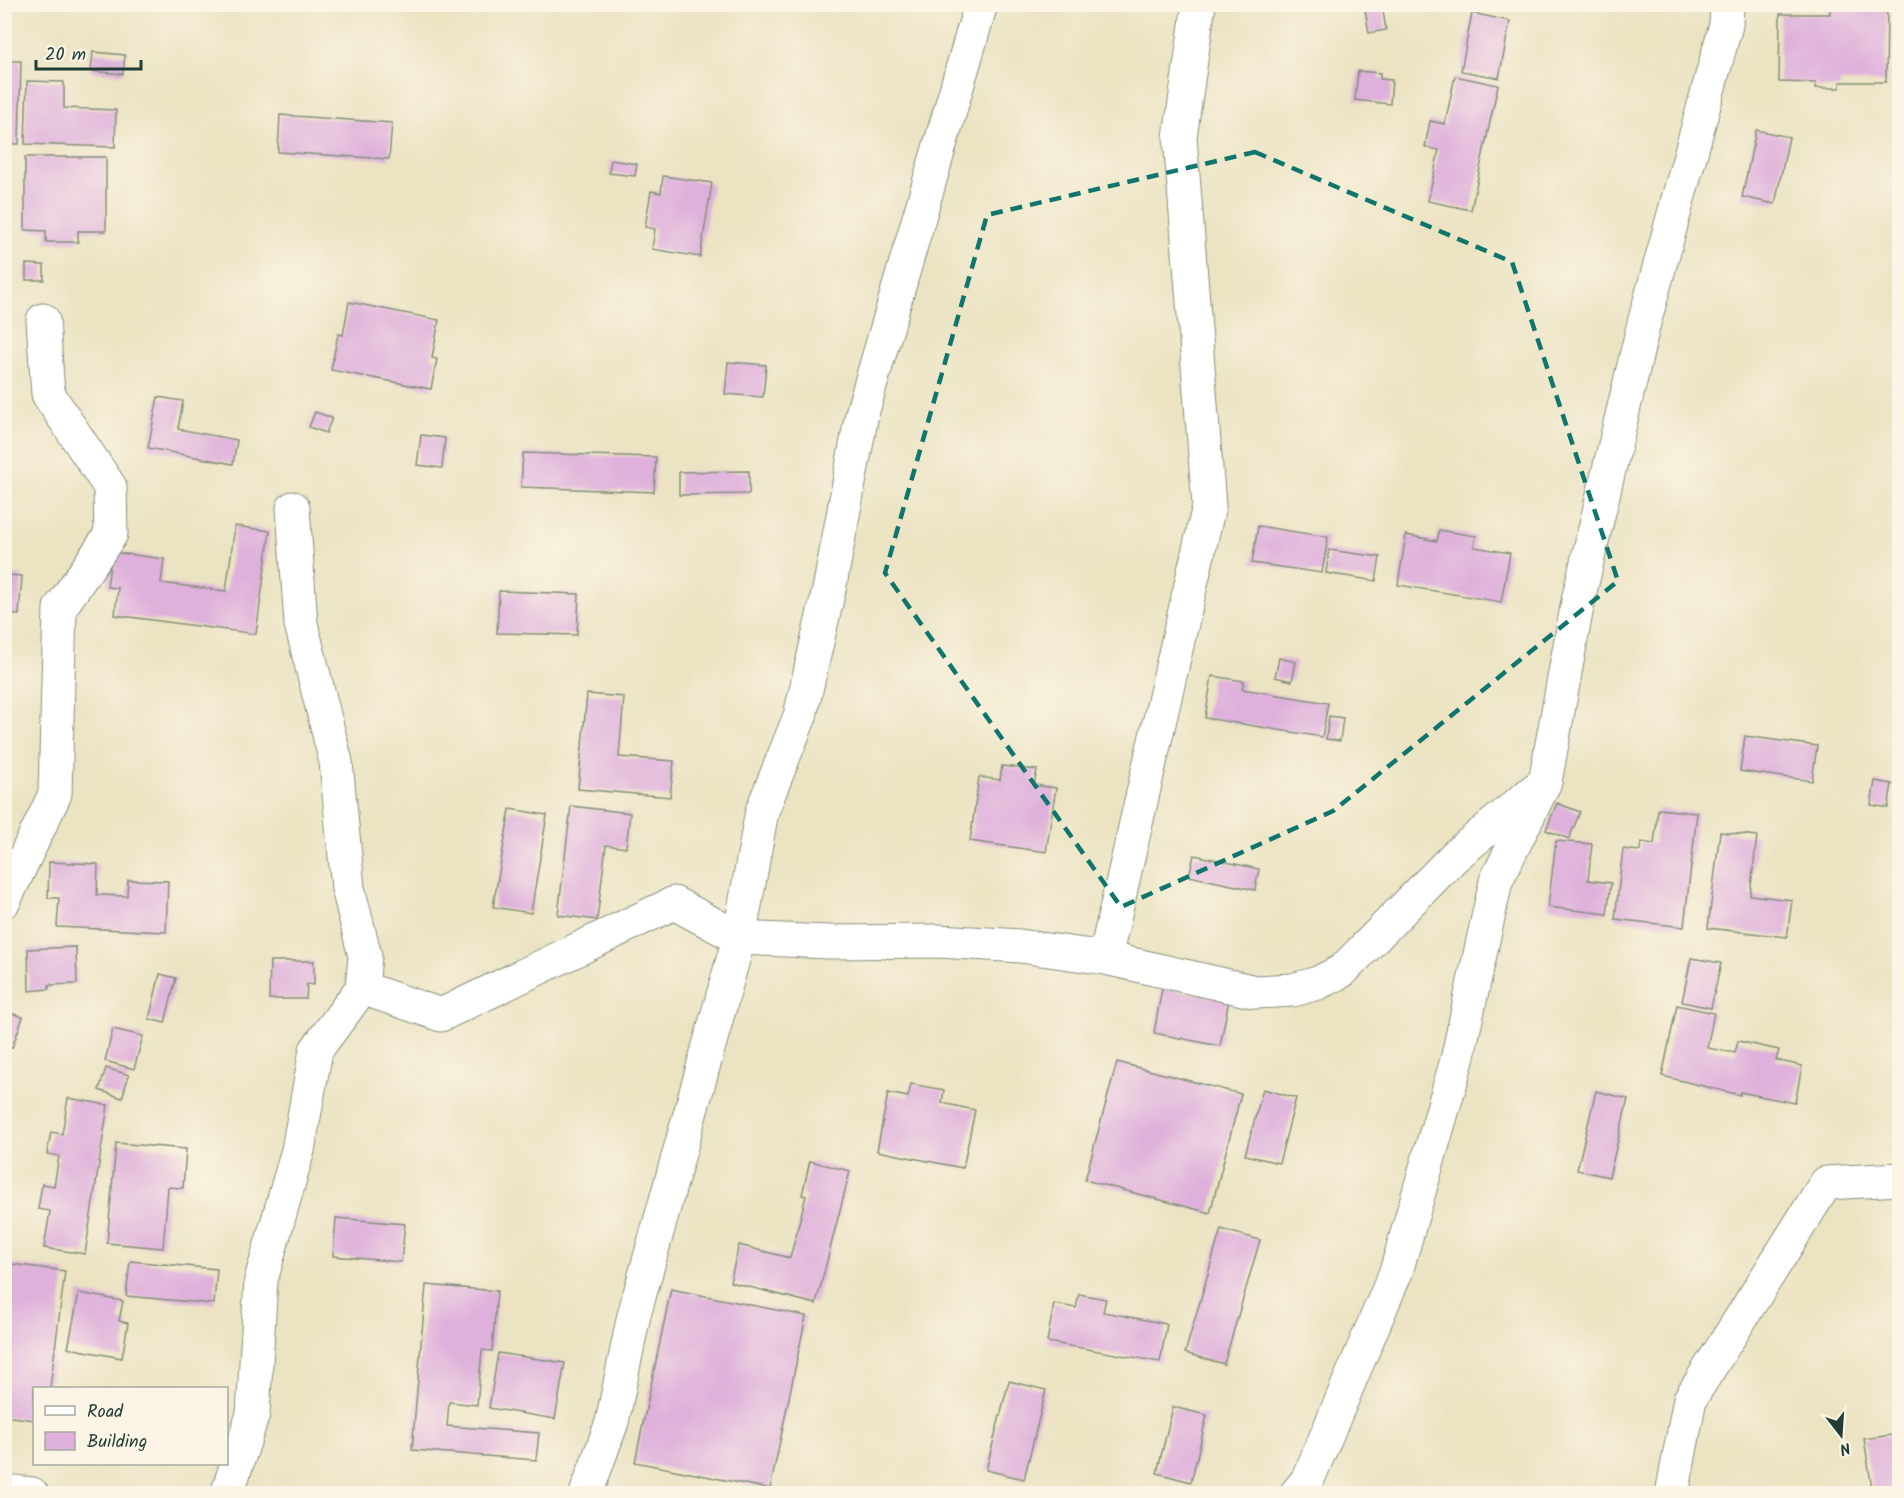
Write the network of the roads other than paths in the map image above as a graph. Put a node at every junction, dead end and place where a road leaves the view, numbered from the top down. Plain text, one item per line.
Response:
1 (981, 4) edge
2 (1199, 4) edge
3 (1727, 4) edge
4 (43, 320) dead end
5 (293, 508) dead end
6 (1545, 782) junction
7 (4, 901) edge
8 (739, 938) junction
9 (1105, 958) junction
10 (362, 988) junction
11 (1899, 1179) edge
12 (4, 1491) edge
13 (32, 1494) edge
14 (227, 1494) edge
15 (586, 1494) edge
16 (1296, 1494) edge
17 (1672, 1494) edge

1 - 8 street
2 - 9 street
3 - 6 street
4 - 7 street
5 - 10 street
6 - 9 street
6 - 16 street
8 - 9 street
8 - 10 street
8 - 15 street
10 - 14 street
11 - 17 street
12 - 13 street

